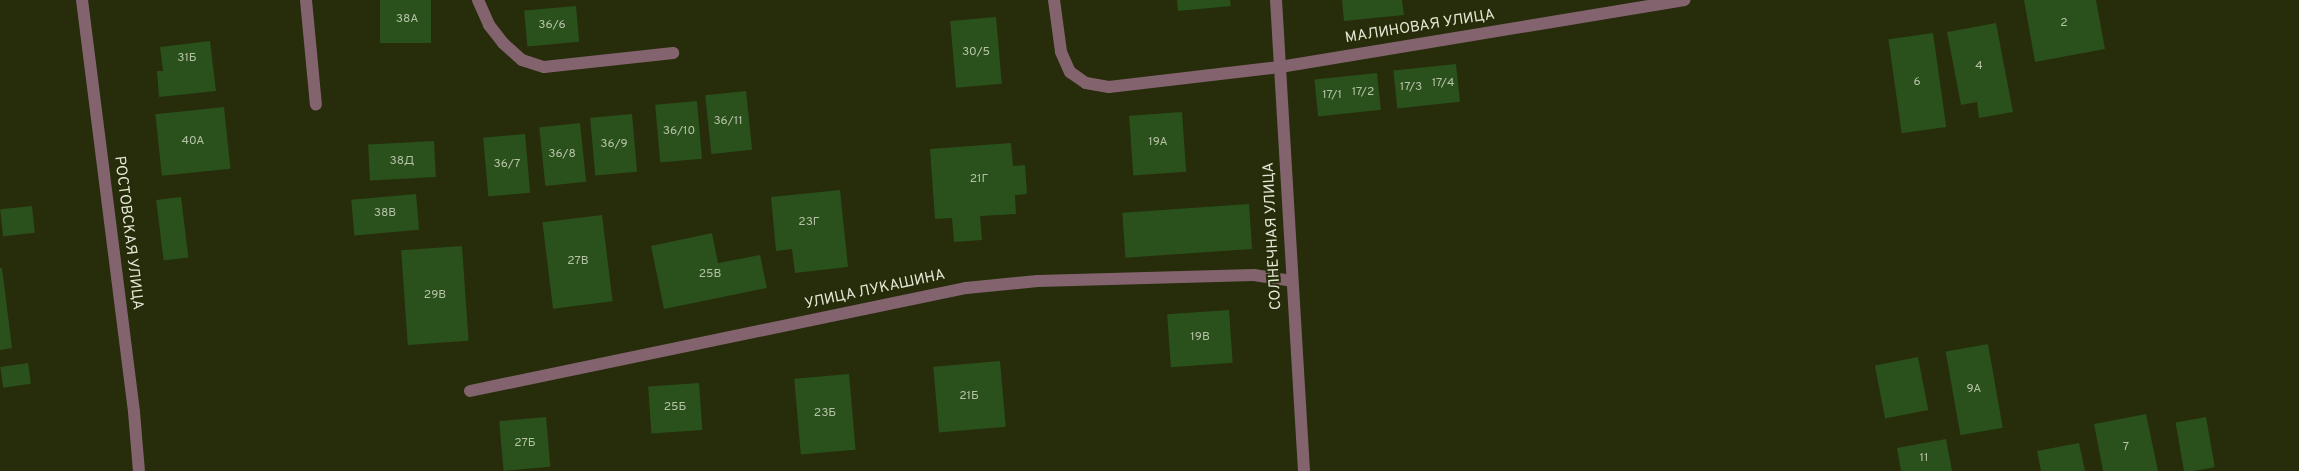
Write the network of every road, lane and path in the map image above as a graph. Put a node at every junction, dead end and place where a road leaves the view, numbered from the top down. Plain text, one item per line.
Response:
1 (82, 0) edge
2 (306, 0) edge
3 (478, 0) edge
4 (1054, 0) edge
5 (1276, 0) edge
6 (1684, 0) edge
7 (673, 54) dead end
8 (1280, 67) junction
9 (316, 105) dead end
10 (1292, 281) junction
11 (470, 391) dead end
12 (139, 471) edge
13 (1304, 471) edge

1 - 12 street, РОСТОВСКАЯ УЛИЦА
2 - 9 street
3 - 7 street
4 - 8 street, МАЛИНОВАЯ УЛИЦА
5 - 8 street, СОЛНЕЧНАЯ УЛИЦА
6 - 8 street, МАЛИНОВАЯ УЛИЦА
8 - 10 street, СОЛНЕЧНАЯ УЛИЦА
10 - 11 street, УЛИЦА ЛУКАШИНА
10 - 13 street, СОЛНЕЧНАЯ УЛИЦА

